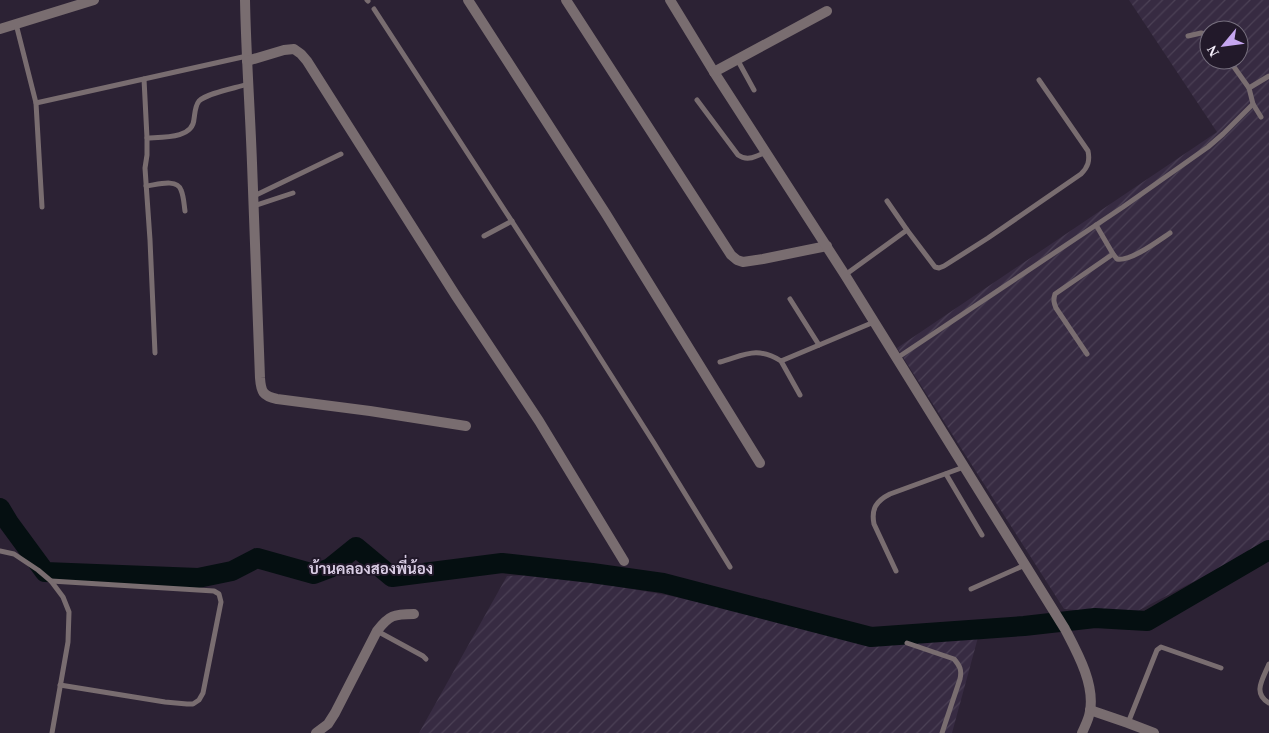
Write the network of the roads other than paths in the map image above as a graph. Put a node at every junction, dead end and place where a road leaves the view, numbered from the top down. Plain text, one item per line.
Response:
1 (94, 0) edge
2 (245, 0) edge
3 (468, 0) edge
4 (566, 0) edge
5 (670, 0) edge
6 (374, 10) dead end
7 (827, 11) dead end
8 (16, 24) junction
9 (0, 29) edge
10 (1199, 33) edge
11 (1188, 36) dead end
12 (247, 58) junction
13 (737, 59) junction
14 (1236, 70) edge
15 (714, 72) junction
16 (1269, 76) edge
17 (144, 79) junction
18 (1039, 80) dead end
19 (248, 84) junction
20 (1249, 88) junction
21 (754, 90) dead end
22 (697, 100) dead end
23 (36, 103) junction
24 (1254, 104) junction
25 (1261, 117) dead end
26 (147, 138) junction
27 (766, 152) junction
28 (341, 154) dead end
29 (146, 186) junction
30 (293, 193) dead end
31 (254, 201) junction
32 (887, 201) dead end
33 (42, 207) dead end
34 (185, 211) dead end
35 (512, 221) junction
36 (1096, 225) junction
37 (907, 230) junction
38 (1170, 233) dead end
39 (484, 236) dead end
40 (827, 246) junction
41 (1113, 254) junction
42 (845, 274) junction
43 (790, 299) dead end
44 (875, 322) junction
45 (819, 345) junction
46 (155, 353) dead end
47 (1087, 354) dead end
48 (897, 358) junction
49 (781, 361) junction
50 (720, 362) dead end
51 (800, 395) dead end
52 (466, 426) dead end
53 (760, 463) dead end
54 (965, 467) junction
55 (946, 474) junction
56 (982, 536) dead end
57 (0, 551) edge
58 (624, 561) dead end
59 (1026, 565) junction
60 (730, 567) dead end
61 (896, 571) dead end
62 (51, 581) junction
63 (971, 589) dead end
64 (414, 614) dead end
65 (377, 631) junction
66 (907, 643) dead end
67 (426, 659) dead end
68 (1269, 664) edge
69 (1221, 668) dead end
70 (60, 684) junction
71 (1269, 703) edge
72 (1090, 710) junction
73 (1128, 723) junction
74 (52, 733) edge
75 (316, 733) edge
76 (942, 733) edge
77 (1082, 733) edge
78 (1154, 733) edge

1 - 8 street
2 - 12 street
3 - 53 street
4 - 40 street
5 - 15 street
6 - 35 lane
7 - 13 street
8 - 9 street
8 - 23 lane
10 - 11 lane
12 - 17 lane
12 - 19 street
12 - 58 street
13 - 15 street
13 - 21 lane
14 - 20 lane
15 - 27 street
16 - 20 lane
17 - 23 lane
17 - 26 lane
18 - 37 lane
19 - 26 lane
19 - 31 street
20 - 24 lane
22 - 27 lane
23 - 33 lane
24 - 25 lane
24 - 36 lane
26 - 29 lane
27 - 40 street
28 - 31 lane
29 - 34 lane
29 - 46 lane
30 - 31 lane
31 - 52 street
32 - 37 lane
35 - 39 lane
35 - 60 lane
36 - 41 lane
36 - 48 lane
37 - 42 lane
38 - 41 lane
40 - 42 street
41 - 47 lane
42 - 44 street
43 - 45 lane
44 - 45 lane
44 - 48 street
45 - 49 lane
48 - 54 street
49 - 50 lane
49 - 51 lane
54 - 55 lane
54 - 59 street
55 - 56 lane
55 - 61 lane
57 - 62 lane
59 - 63 lane
59 - 72 street
62 - 70 lane
62 - 70 lane
64 - 65 street
65 - 67 lane
65 - 75 street
66 - 76 lane
68 - 71 lane
69 - 73 lane
70 - 74 lane
72 - 73 street
72 - 77 street
73 - 78 street

